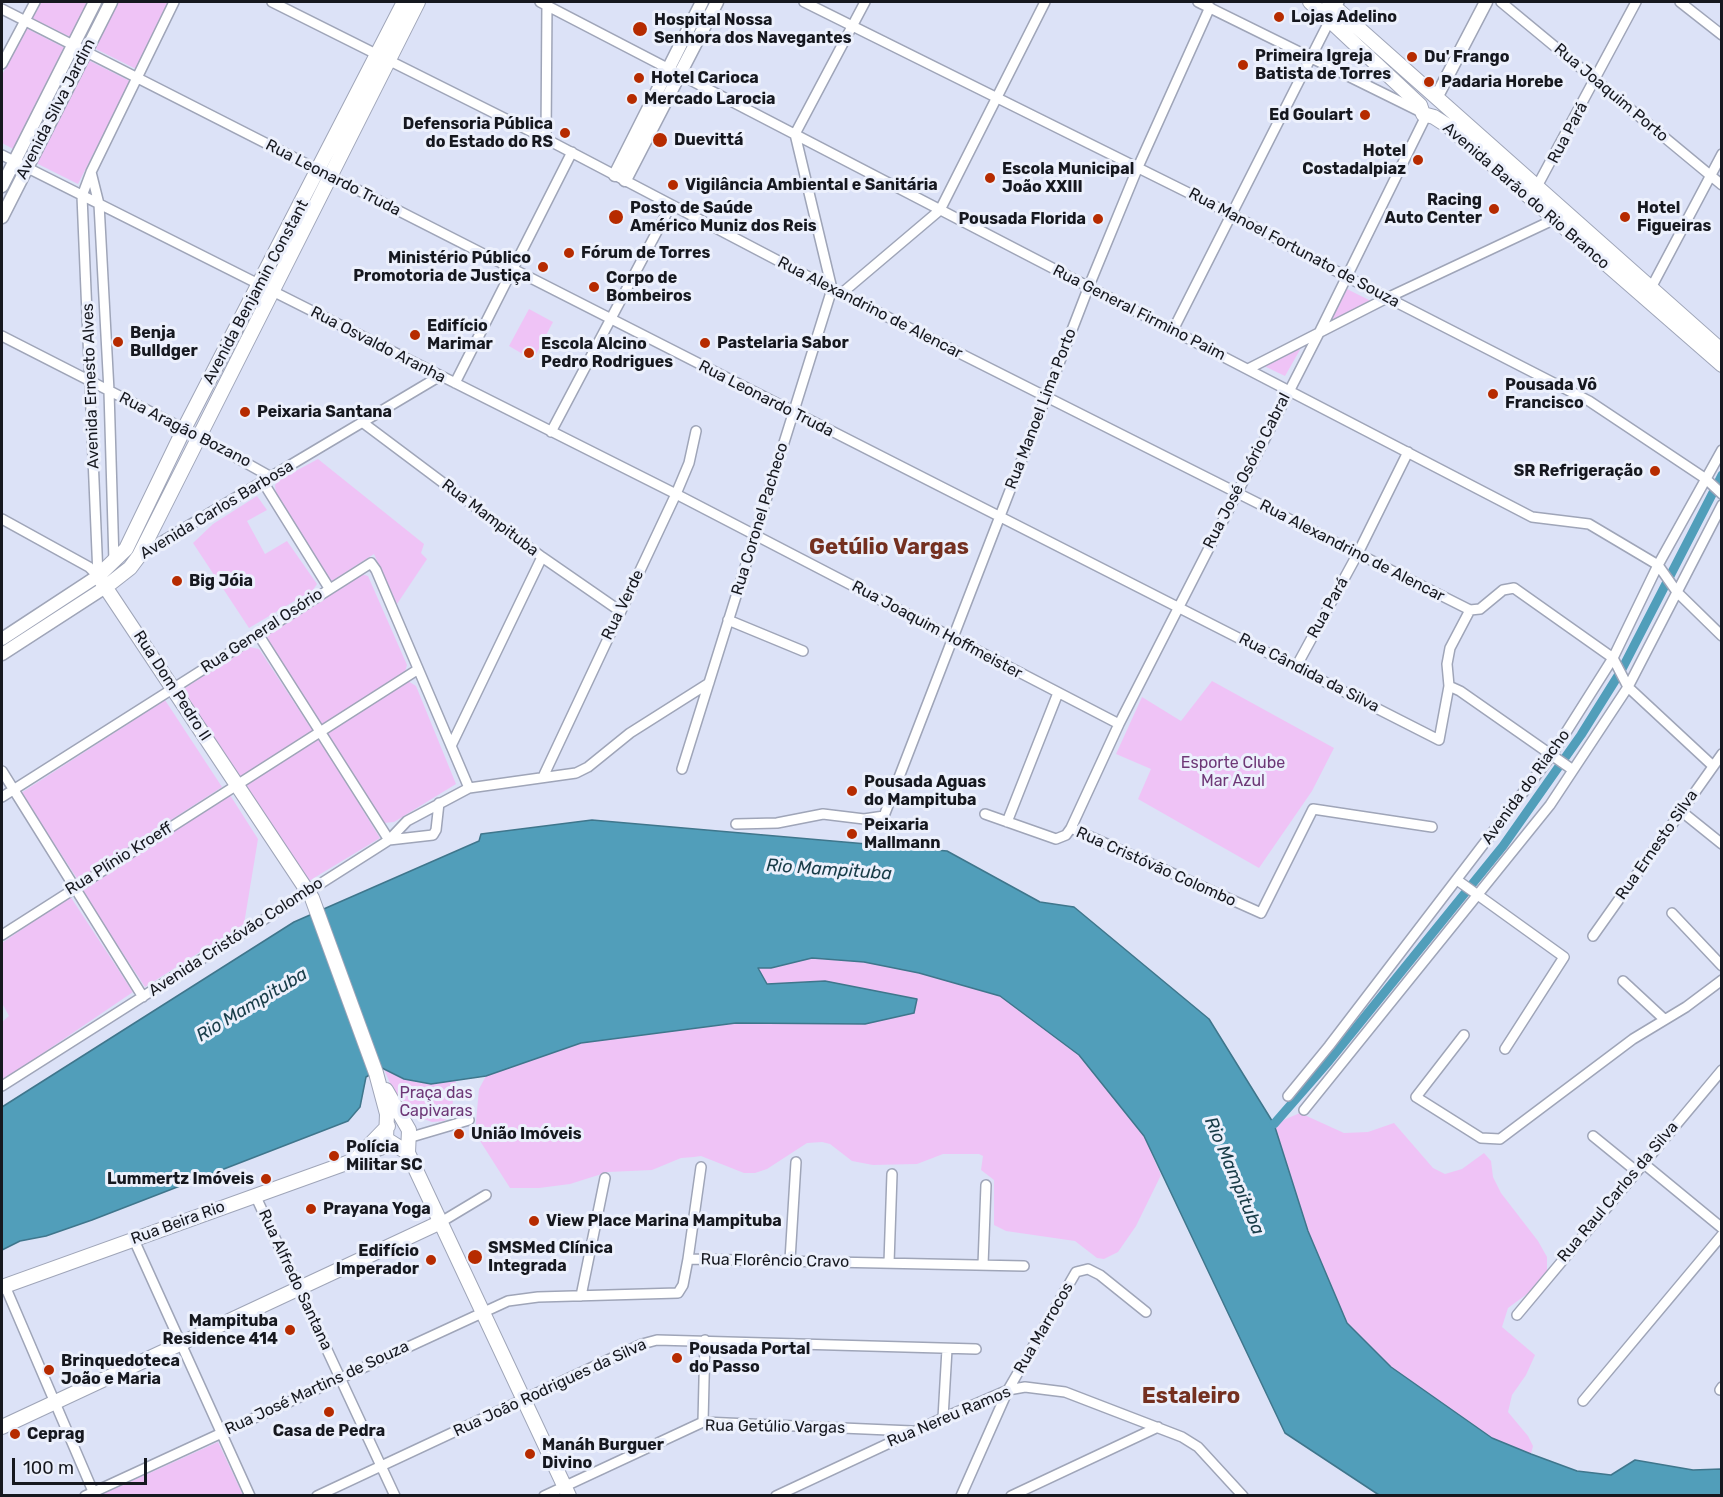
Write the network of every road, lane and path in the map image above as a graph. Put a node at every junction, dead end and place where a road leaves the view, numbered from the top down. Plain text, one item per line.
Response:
1 (35, 2) edge
2 (95, 2) edge
3 (111, 2) edge
4 (174, 2) edge
5 (272, 2) edge
6 (404, 2) edge
7 (418, 2) edge
8 (702, 2) edge
9 (717, 2) edge
10 (804, 2) edge
11 (865, 2) edge
12 (1045, 2) edge
13 (1198, 2) edge
14 (1310, 2) edge
15 (1486, 2) edge
16 (1501, 2) edge
17 (1636, 2) edge
18 (1680, 2) edge
19 (544, 3) edge
20 (1210, 7) junction
21 (1333, 8) edge
22 (2, 9) edge
23 (25, 21) junction
24 (852, 26) junction
25 (1722, 35) edge
26 (73, 46) junction
27 (86, 52) junction
28 (1310, 57) junction
29 (383, 58) junction
30 (2, 64) edge
31 (668, 68) junction
32 (680, 75) junction
33 (135, 78) junction
34 (1596, 80) junction
35 (1437, 96) junction
36 (997, 98) junction
37 (1425, 112) junction
38 (795, 134) junction
39 (546, 139) junction
40 (572, 152) junction
41 (1722, 154) edge
42 (2, 155) edge
43 (14, 162) junction
44 (26, 167) junction
45 (1138, 167) junction
46 (91, 172) junction
47 (325, 174) junction
48 (1710, 175) junction
49 (620, 178) junction
50 (1722, 185) edge
51 (2, 186) edge
52 (1538, 187) junction
53 (82, 196) junction
54 (1529, 198) junction
55 (99, 204) junction
56 (671, 205) junction
57 (940, 210) junction
58 (1231, 214) junction
59 (2, 217) edge
60 (1553, 220) junction
61 (510, 270) junction
62 (1347, 277) junction
63 (1089, 286) junction
64 (265, 288) junction
65 (1651, 288) junction
66 (832, 289) junction
67 (842, 294) junction
68 (1387, 298) junction
69 (610, 320) junction
70 (1173, 330) junction
71 (1319, 333) junction
72 (2, 336) edge
73 (1722, 351) edge
74 (1722, 365) edge
75 (1248, 369) junction
76 (440, 376) junction
77 (92, 382) junction
78 (455, 383) junction
79 (1288, 390) junction
80 (110, 391) junction
81 (1046, 397) junction
82 (793, 414) junction
83 (362, 422) junction
84 (184, 429) junction
85 (696, 431) dead end
86 (551, 432) junction
87 (198, 436) junction
88 (1722, 450) edge
89 (1408, 452) junction
90 (161, 476) junction
91 (267, 479) junction
92 (1706, 479) junction
93 (1236, 492) junction
94 (676, 494) junction
95 (1722, 494) edge
96 (1722, 505) edge
97 (1000, 517) junction
98 (2, 519) edge
99 (755, 535) junction
100 (1357, 555) junction
101 (139, 556) junction
102 (542, 557) junction
103 (114, 562) junction
104 (1661, 569) junction
105 (103, 581) junction
106 (329, 588) junction
107 (1675, 588) junction
108 (1178, 607) junction
109 (1470, 610) junction
110 (620, 611) junction
111 (728, 620) junction
112 (258, 634) junction
113 (1722, 636) edge
114 (2, 639) edge
115 (954, 639) junction
116 (803, 651) dead end
117 (2, 654) edge
118 (1613, 658) junction
119 (1296, 667) junction
120 (417, 670) junction
121 (709, 683) junction
122 (1449, 686) junction
123 (1628, 687) junction
124 (173, 688) junction
125 (1058, 693) junction
126 (1119, 724) junction
127 (322, 731) junction
128 (451, 746) junction
129 (1722, 754) edge
130 (1551, 756) junction
131 (1713, 766) junction
132 (682, 769) dead end
133 (1573, 770) junction
134 (2, 771) edge
135 (543, 777) junction
136 (237, 784) junction
137 (469, 788) junction
138 (14, 790) junction
139 (2, 797) edge
140 (439, 803) junction
141 (1682, 811) junction
142 (985, 813) dead end
143 (1007, 822) junction
144 (736, 824) dead end
145 (1071, 828) junction
146 (1432, 828) dead end
147 (389, 840) junction
148 (1722, 844) edge
149 (1456, 880) junction
150 (75, 888) junction
151 (307, 891) junction
152 (1478, 896) junction
153 (1672, 913) dead end
154 (2, 935) edge
155 (1593, 936) dead end
156 (1722, 966) edge
157 (1722, 980) edge
158 (1623, 981) dead end
159 (143, 997) junction
160 (1664, 1019) junction
161 (1464, 1035) dead end
162 (1329, 1046) junction
163 (1505, 1049) dead end
164 (1345, 1060) junction
165 (1722, 1070) edge
166 (376, 1073) junction
167 (2, 1086) edge
168 (1288, 1096) dead end
169 (1304, 1110) dead end
170 (470, 1120) dead end
171 (387, 1127) junction
172 (407, 1131) junction
173 (431, 1131) junction
174 (1593, 1136) dead end
175 (394, 1145) junction
176 (408, 1153) junction
177 (355, 1160) junction
178 (796, 1162) dead end
179 (701, 1167) dead end
180 (1640, 1167) junction
181 (892, 1173) dead end
182 (605, 1178) dead end
183 (986, 1185) dead end
184 (255, 1195) junction
185 (486, 1195) dead end
186 (441, 1222) junction
187 (1722, 1228) edge
188 (1722, 1235) edge
189 (134, 1239) junction
190 (688, 1259) junction
191 (790, 1260) junction
192 (889, 1263) junction
193 (982, 1265) junction
194 (1024, 1266) dead end
195 (3, 1287) edge
196 (299, 1289) junction
197 (581, 1296) junction
198 (483, 1311) junction
199 (1146, 1312) dead end
200 (1517, 1315) dead end
201 (705, 1340) junction
202 (180, 1344) junction
203 (947, 1349) junction
204 (976, 1349) dead end
205 (340, 1377) junction
206 (1008, 1390) junction
207 (524, 1399) junction
208 (1583, 1401) dead end
209 (53, 1403) junction
210 (943, 1418) junction
211 (703, 1422) junction
212 (2, 1427) edge
213 (1158, 1427) junction
214 (914, 1431) junction
215 (221, 1432) junction
216 (381, 1465) junction
217 (567, 1491) edge
218 (91, 1494) edge
219 (779, 1495) edge
220 (1242, 1495) edge
221 (250, 1496) edge
222 (317, 1496) edge
223 (395, 1496) edge
224 (544, 1496) edge
225 (961, 1496) edge
226 (1011, 1496) edge

1 - 23 street
2 - 26 street, Avenida Silva Jardim
3 - 27 street, Avenida Silva Jardim
4 - 33 street
5 - 29 street, Rua Alexandrino de Alencar
6 - 29 main road, Avenida Benjamin Constant
7 - 29 main road, Avenida Benjamin Constant
8 - 31 street
9 - 32 street
10 - 24 street, Rua Manoel Fortunato de Souza
11 - 24 street
12 - 36 street
13 - 20 street
14 - 21 main road, Avenida Barão do Rio Branco
15 - 35 street
16 - 34 street, Rua Joaquim Porto
17 - 34 street, Rua Pará
18 - 25 street
19 - 31 street, Rua General Firmino Paim
19 - 39 street
20 - 28 street
20 - 45 street, Rua Manoel Lima Porto
21 - 28 street
21 - 35 main road, Avenida Barão do Rio Branco
21 - 37 main road, Avenida Barão do Rio Branco
22 - 23 street, Rua Leonardo Truda
23 - 26 street, Rua Leonardo Truda
23 - 30 street
24 - 36 street, Rua Manoel Fortunato de Souza
24 - 38 street
26 - 27 street, Rua Leonardo Truda
26 - 43 street, Avenida Silva Jardim
27 - 33 street, Rua Leonardo Truda
27 - 44 street, Avenida Silva Jardim
28 - 37 street
28 - 58 street
29 - 39 street, Rua Alexandrino de Alencar
29 - 47 main road, Avenida Benjamin Constant
31 - 32 street, Rua General Firmino Paim
31 - 49 street
32 - 38 street, Rua General Firmino Paim
32 - 49 street
33 - 46 street
33 - 47 street, Rua Leonardo Truda
34 - 48 street, Rua Joaquim Porto
34 - 52 street, Rua Pará
35 - 37 main road
35 - 37 main road
35 - 52 main road, Avenida Barão do Rio Branco
36 - 45 street, Rua Manoel Fortunato de Souza
36 - 57 street
37 - 54 main road, Avenida Barão do Rio Branco
37 - 62 street, Rua José Osório Cabral
38 - 57 street, Rua General Firmino Paim
38 - 66 street
39 - 40 street, Rua Alexandrino de Alencar
40 - 49 street, Rua Alexandrino de Alencar
40 - 61 street
41 - 48 street
42 - 43 street, Rua Osvaldo Aranha
43 - 44 street, Rua Osvaldo Aranha
43 - 51 street, Avenida Silva Jardim
44 - 53 street, Rua Osvaldo Aranha
44 - 59 street, Avenida Silva Jardim
45 - 58 street, Rua Manoel Fortunato de Souza
45 - 63 street, Rua Manoel Lima Porto
46 - 53 street
46 - 55 street, Avenida Ernesto Alves
47 - 61 street, Rua Leonardo Truda
47 - 64 main road, Avenida Benjamin Constant
48 - 50 street, Rua Joaquim Porto
48 - 65 street
49 - 56 street, Rua Alexandrino de Alencar
52 - 54 street, Rua Pará
52 - 65 main road, Avenida Barão do Rio Branco
53 - 55 street, Rua Osvaldo Aranha
53 - 77 street, Avenida Ernesto Alves
54 - 60 main road, Avenida Barão do Rio Branco
55 - 64 street, Rua Osvaldo Aranha
55 - 80 street, Avenida Ernesto Alves
56 - 66 street, Rua Alexandrino de Alencar
56 - 69 street
57 - 63 street, Rua General Firmino Paim
57 - 67 street
58 - 62 street, Rua Manoel Fortunato de Souza
58 - 70 street
60 - 68 street
60 - 74 main road, Avenida Barão do Rio Branco
61 - 69 street, Rua Leonardo Truda
61 - 78 street
62 - 68 street, Rua Manoel Fortunato de Souza
62 - 71 street, Rua José Osório Cabral
63 - 70 street, Rua General Firmino Paim
63 - 81 street, Rua Manoel Lima Porto
64 - 76 street, Rua Osvaldo Aranha
64 - 84 main road, Avenida Benjamin Constant
64 - 87 main road, Avenida Benjamin Constant
65 - 73 main road, Avenida Barão do Rio Branco
66 - 67 street, Rua Alexandrino de Alencar
66 - 82 street, Rua Coronel Pacheco
67 - 81 street, Rua Alexandrino de Alencar
68 - 71 street
68 - 92 street, Rua Manoel Fortunato de Souza
69 - 82 street, Rua Leonardo Truda
69 - 86 street
70 - 75 street, Rua General Firmino Paim
71 - 75 street
71 - 79 street, Rua José Osório Cabral
72 - 77 street, Rua Aragão Bozano
75 - 79 street, Rua General Firmino Paim
76 - 78 street, Rua Osvaldo Aranha
76 - 83 street, Avenida Carlos Barbosa
77 - 80 street, Rua Aragão Bozano
77 - 105 street, Avenida Ernesto Alves
78 - 86 street, Rua Osvaldo Aranha
79 - 89 street, Rua General Firmino Paim
79 - 93 street, Rua José Osório Cabral
80 - 84 street, Rua Aragão Bozano
80 - 103 street, Avenida Ernesto Alves
81 - 93 street, Rua Alexandrino de Alencar
81 - 97 street, Rua Manoel Lima Porto
82 - 97 street, Rua Leonardo Truda
82 - 99 street, Rua Coronel Pacheco
83 - 91 street, Avenida Carlos Barbosa
83 - 102 street, Rua Mampituba
84 - 87 street, Rua Aragão Bozano
84 - 90 main road, Avenida Benjamin Constant
85 - 94 street, Rua Verde
86 - 94 street, Rua Osvaldo Aranha
87 - 91 street, Rua Aragão Bozano
87 - 101 main road, Avenida Benjamin Constant
88 - 92 street, Avenida do Riacho
89 - 100 street, Rua Pará
89 - 104 street, Rua General Firmino Paim
90 - 103 main road, Avenida Benjamin Constant
90 - 105 main road
91 - 101 street, Avenida Carlos Barbosa
91 - 106 street, Rua Aragão Bozano
92 - 95 street, Rua Manoel Fortunato de Souza
92 - 104 street, Avenida do Riacho
93 - 100 street, Rua Alexandrino de Alencar
93 - 108 street, Rua José Osório Cabral
94 - 99 street, Rua Osvaldo Aranha
94 - 110 street, Rua Verde
96 - 107 street, Avenida do Riacho
97 - 108 street, Rua Leonardo Truda
97 - 115 street, Rua Manoel Lima Porto
98 - 105 street, Rua Dom Pedro II
99 - 111 street, Rua Coronel Pacheco
99 - 115 street, Rua Joaquim Hoffmeister
100 - 109 street, Rua Alexandrino de Alencar
100 - 119 street, Rua Pará
101 - 105 main road, Avenida Carlos Barbosa
102 - 110 street, Rua Mampituba
102 - 128 street
103 - 105 main road, Avenida Benjamin Constant
104 - 107 street, Rua General Firmino Paim
104 - 118 street, Avenida do Riacho
105 - 114 street, Avenida Carlos Barbosa
105 - 117 street, Avenida Carlos Barbosa
105 - 124 main road, Rua Dom Pedro II
106 - 112 street, Rua General Osório
106 - 120 street, Rua General Osório
107 - 113 street, Rua General Firmino Paim
107 - 123 street, Avenida do Riacho
108 - 119 street, Rua Cândida da Silva
108 - 126 street, Rua José Osório Cabral
109 - 118 street
109 - 122 street
110 - 135 street, Rua Verde
111 - 116 street
111 - 121 street, Rua Coronel Pacheco
112 - 124 street, Rua General Osório
112 - 127 street
115 - 125 street, Rua Joaquim Hoffmeister
115 - 144 street, Rua Manoel Lima Porto
118 - 123 street
118 - 130 street, Avenida do Riacho
119 - 122 street, Rua Cândida da Silva
120 - 127 street, Rua Plínio Kroeff
120 - 128 street
121 - 132 street, Rua Coronel Pacheco
121 - 135 street, Avenida Cristóvão Colombo
122 - 130 street
123 - 131 street
123 - 133 street, Avenida do Riacho
124 - 136 main road, Rua Dom Pedro II
124 - 138 street, Rua General Osório
125 - 126 street, Rua Joaquim Hoffmeister
125 - 143 street
126 - 145 street, Rua José Osório Cabral
127 - 136 street, Rua Plínio Kroeff
127 - 147 street
128 - 137 street
129 - 131 street, Rua Ernesto Silva
130 - 133 street
130 - 149 street, Avenida do Riacho
131 - 141 street, Rua Ernesto Silva
133 - 152 street, Avenida do Riacho
134 - 138 street
135 - 137 street, Avenida Cristóvão Colombo
136 - 150 street, Rua Plínio Kroeff
136 - 151 main road, Rua Dom Pedro II
137 - 140 street, Avenida Cristóvão Colombo
138 - 139 street, Rua General Osório
138 - 150 street
140 - 147 street, Avenida Cristóvão Colombo
140 - 147 street
141 - 148 street
141 - 155 street, Rua Ernesto Silva
142 - 143 street, Rua Cristóvão Colombo
143 - 145 street, Rua Cristóvão Colombo
145 - 146 street, Rua Cristóvão Colombo
147 - 151 street, Avenida Cristóvão Colombo
149 - 152 street
149 - 162 street, Avenida do Riacho
150 - 154 street, Rua Plínio Kroeff
150 - 159 street
151 - 159 street, Avenida Cristóvão Colombo
151 - 166 main road, Rua Dom Pedro II
152 - 163 street
152 - 164 street, Avenida do Riacho
153 - 156 street
157 - 160 street
158 - 160 street
159 - 167 street, Avenida Cristóvão Colombo
160 - 161 street
162 - 164 street
162 - 168 street, Avenida do Riacho
164 - 169 street, Avenida do Riacho
165 - 180 street, Rua Raul Carlos da Silva
166 - 171 main road
166 - 172 main road
170 - 173 street, Rua Beira Rio
171 - 172 main road, Rua Beira Rio
171 - 175 main road
171 - 177 main road, Rua Beira Rio
172 - 173 street, Rua Beira Rio
172 - 173 street, Rua Beira Rio
172 - 175 main road, Rua Beira Rio
172 - 176 main road
174 - 180 street
175 - 176 main road
175 - 177 street, Rua Beira Rio
176 - 186 main road
177 - 184 main road, Rua Beira Rio
178 - 191 street
179 - 190 street
180 - 187 street
180 - 200 street, Rua Raul Carlos da Silva
181 - 192 street
182 - 197 street
183 - 193 street
184 - 189 main road, Rua Beira Rio
184 - 196 street, Rua Alfredo Santana
185 - 186 street
186 - 196 main road
186 - 198 main road
188 - 208 street
189 - 195 main road, Rua Beira Rio
189 - 202 street
190 - 191 street, Rua Florêncio Cravo
190 - 197 street, Rua Florêncio Cravo
191 - 192 street, Rua Florêncio Cravo
192 - 193 street, Rua Florêncio Cravo
193 - 194 street, Rua Florêncio Cravo
195 - 209 street
196 - 202 main road
196 - 205 street, Rua Alfredo Santana
197 - 198 street, Rua Florêncio Cravo
198 - 205 street, Rua José Martins de Souza
198 - 207 main road
199 - 206 street, Rua Marrocos
201 - 203 street, Rua João Rodrigues da Silva
201 - 207 street, Rua João Rodrigues da Silva
201 - 211 street
202 - 209 main road
202 - 215 street
203 - 204 street, Rua João Rodrigues da Silva
203 - 210 street
205 - 215 street, Rua José Martins de Souza
205 - 216 street, Rua Alfredo Santana
206 - 210 street, Rua Nereu Ramos
206 - 213 street, Rua Nereu Ramos
206 - 225 street, Rua Marrocos
207 - 216 street, Rua João Rodrigues da Silva
207 - 217 main road
209 - 212 main road
209 - 218 street
210 - 214 street, Rua Nereu Ramos
211 - 214 street, Rua Getúlio Vargas
211 - 217 street, Rua Getúlio Vargas
213 - 220 street, Rua Nereu Ramos
213 - 226 street
214 - 219 street, Rua Nereu Ramos
215 - 218 street, Rua José Martins de Souza
215 - 221 street
216 - 222 street, Rua João Rodrigues da Silva
216 - 223 street, Rua Alfredo Santana
217 - 224 street, Rua Getúlio Vargas

